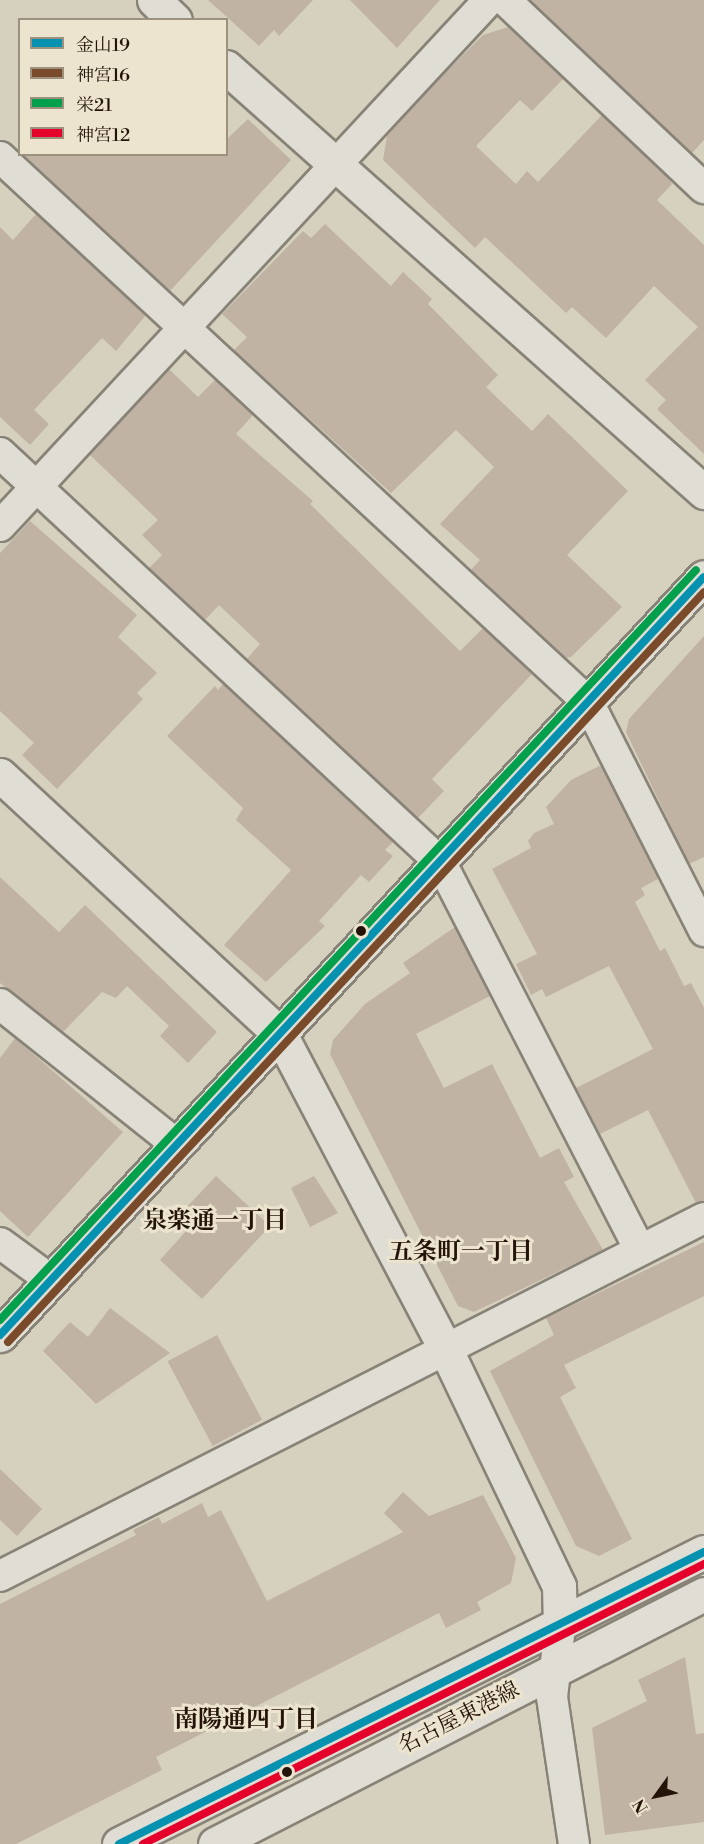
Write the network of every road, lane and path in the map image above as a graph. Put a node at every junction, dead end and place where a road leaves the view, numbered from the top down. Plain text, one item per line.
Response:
1 (154, 0) edge
2 (489, 0) edge
3 (505, 0) edge
4 (173, 18) edge
5 (228, 69) edge
6 (0, 158) edge
7 (336, 168) junction
8 (704, 188) edge
9 (185, 328) junction
10 (0, 453) edge
11 (37, 487) junction
12 (704, 492) edge
13 (0, 526) edge
14 (704, 577) edge
15 (588, 702) junction
16 (0, 775) edge
17 (441, 863) junction
18 (704, 931) edge
19 (0, 1004) edge
20 (280, 1034) junction
21 (177, 1145) junction
22 (704, 1218) edge
23 (0, 1243) edge
24 (640, 1250) junction
25 (51, 1280) junction
26 (0, 1335) edge
27 (445, 1348) junction
28 (704, 1552) edge
29 (0, 1576) edge
30 (704, 1594) edge
31 (560, 1626) junction
32 (555, 1668) junction
33 (119, 1844) edge
34 (215, 1844) edge
35 (574, 1844) edge

1 - 4 street
2 - 7 street
3 - 8 street
5 - 7 street
6 - 9 street
7 - 9 street
7 - 12 street
9 - 11 street
9 - 15 street
10 - 11 street
11 - 13 street
11 - 17 street
14 - 15 street
15 - 17 street
15 - 18 street
16 - 20 street
17 - 20 street
17 - 24 street
19 - 21 street
20 - 21 street
20 - 27 street
21 - 25 street
22 - 24 street
23 - 25 street
24 - 27 street
25 - 26 street
27 - 29 street
27 - 31 street
28 - 31 street, 名古屋東港線
30 - 32 street, 名古屋東港線
31 - 32 street
31 - 33 street, 名古屋東港線
32 - 34 street, 名古屋東港線
32 - 35 street

